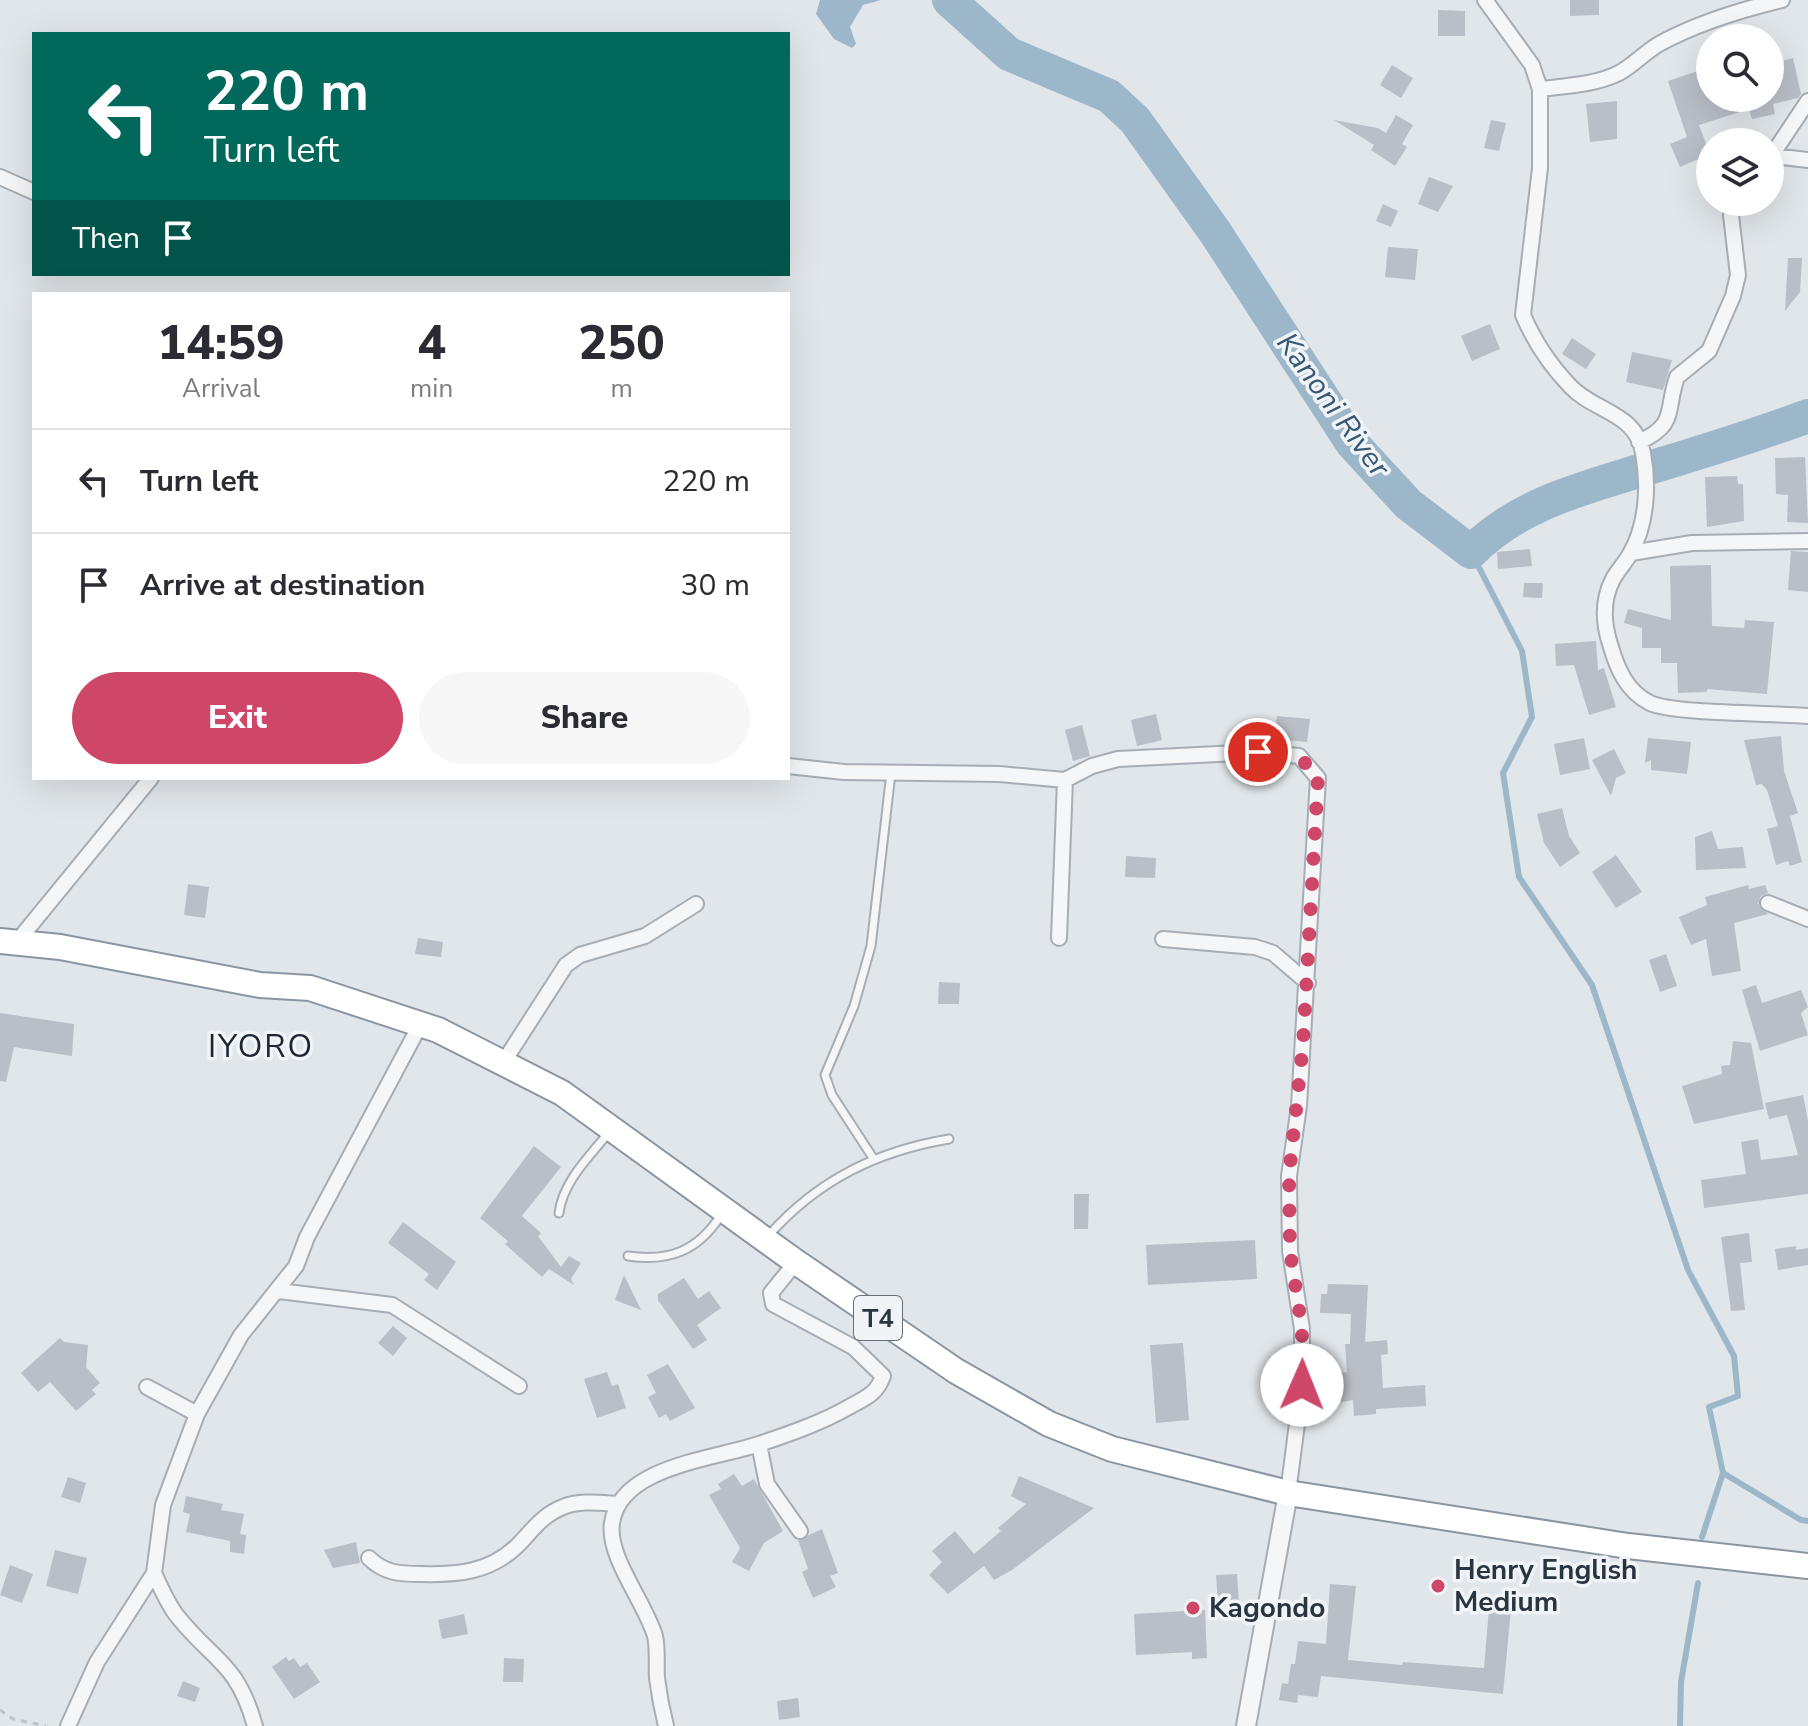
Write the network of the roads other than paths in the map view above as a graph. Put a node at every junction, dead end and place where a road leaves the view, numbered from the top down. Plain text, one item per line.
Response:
1 (1485, 0) edge
2 (1780, 0) edge
3 (1540, 89) junction
4 (1808, 101) edge
5 (1784, 138) edge
6 (1784, 158) edge
7 (1808, 160) edge
8 (0, 177) edge
9 (32, 191) edge
10 (1731, 216) edge
11 (1639, 442) junction
12 (1808, 541) edge
13 (1631, 553) junction
14 (1808, 716) edge
15 (790, 766) edge
16 (891, 773) junction
17 (149, 780) edge
18 (1065, 780) junction
19 (1768, 903) dead end
20 (696, 904) dead end
21 (1808, 919) edge
22 (1059, 938) dead end
23 (1163, 939) dead end
24 (8, 942) edge
25 (1308, 983) junction
26 (420, 1025) junction
27 (503, 1063) junction
28 (611, 1129) junction
29 (949, 1139) dead end
30 (873, 1158) junction
31 (724, 1211) junction
32 (559, 1213) dead end
33 (765, 1240) junction
34 (628, 1256) dead end
35 (796, 1262) junction
36 (279, 1291) junction
37 (519, 1386) dead end
38 (147, 1387) dead end
39 (197, 1414) junction
40 (759, 1444) junction
41 (1288, 1493) junction
42 (618, 1504) junction
43 (800, 1531) dead end
44 (369, 1558) dead end
45 (1808, 1566) edge
46 (154, 1573) junction
47 (68, 1726) edge
48 (255, 1726) edge
49 (666, 1726) edge
50 (1246, 1726) edge

1 - 3 street
2 - 3 street
3 - 11 street
4 - 5 street
6 - 7 street
8 - 9 street
10 - 11 street
11 - 13 street
12 - 13 street
13 - 14 street
15 - 16 street
16 - 18 street
16 - 30 lane
17 - 24 street
18 - 22 street
18 - 25 street
19 - 21 street
20 - 27 street
23 - 25 street
24 - 26 highway, T4
25 - 41 street
26 - 27 highway, T4
26 - 36 street
27 - 28 highway, T4
28 - 31 highway, T4
28 - 32 lane
29 - 30 lane
30 - 33 lane
31 - 33 highway, T4
31 - 34 lane
33 - 35 highway, T4
35 - 40 street
35 - 41 highway, T4
36 - 37 street
36 - 39 street
38 - 39 street
39 - 46 street
40 - 42 street
40 - 43 street
41 - 45 highway, T4
41 - 50 street
42 - 44 street
42 - 49 street
46 - 47 street
46 - 48 street

